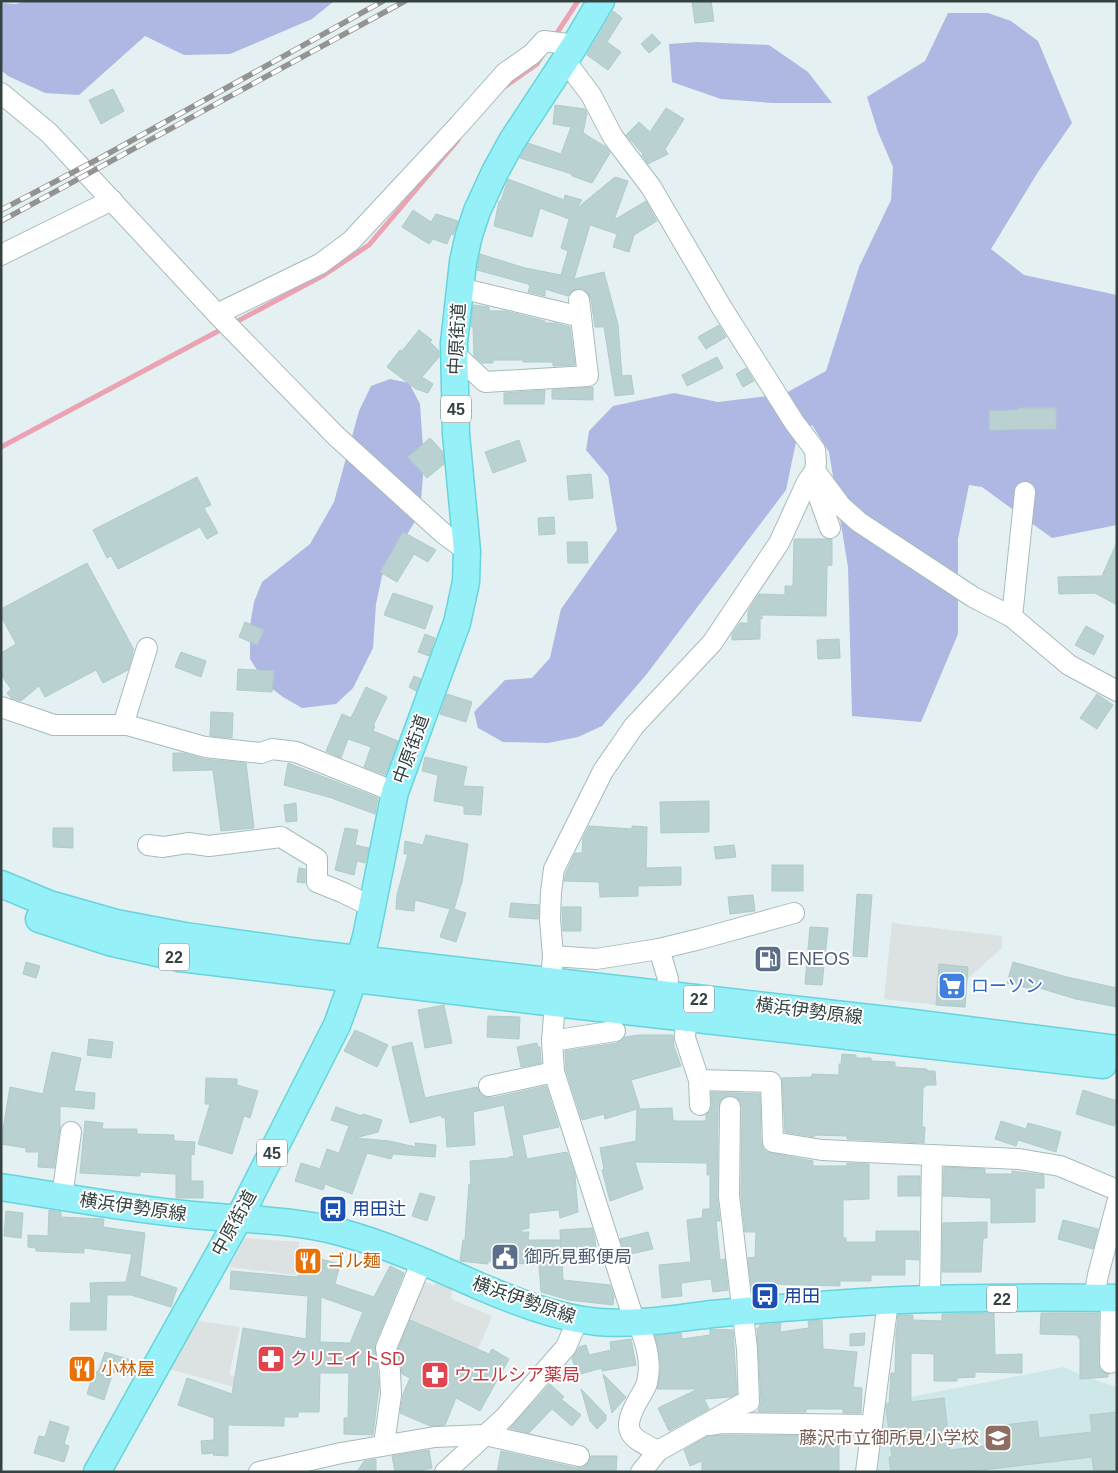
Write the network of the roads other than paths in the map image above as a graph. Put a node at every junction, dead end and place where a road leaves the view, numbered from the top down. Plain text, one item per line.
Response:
1 (602, 1) edge
2 (568, 49) junction
3 (1, 93) edge
4 (112, 200) junction
5 (1, 255) edge
6 (460, 288) junction
7 (223, 320) junction
8 (455, 354) junction
9 (815, 471) junction
10 (1025, 492) dead end
11 (830, 528) dead end
12 (467, 551) junction
13 (1012, 617) junction
14 (147, 648) dead end
15 (1117, 691) edge
16 (1, 707) edge
17 (123, 725) junction
18 (395, 792) junction
19 (148, 845) dead end
20 (1, 884) edge
21 (1, 904) edge
22 (372, 908) junction
23 (794, 913) dead end
24 (659, 949) junction
25 (357, 968) junction
26 (553, 980) junction
27 (666, 994) junction
28 (686, 1018) junction
29 (615, 1031) dead end
30 (552, 1041) junction
31 (1117, 1049) edge
32 (1117, 1066) edge
33 (554, 1072) junction
34 (699, 1080) junction
35 (489, 1086) dead end
36 (700, 1105) dead end
37 (730, 1107) dead end
38 (71, 1132) dead end
39 (932, 1156) junction
40 (1, 1187) edge
41 (1117, 1190) edge
42 (62, 1197) junction
43 (1117, 1203) edge
44 (239, 1218) junction
45 (422, 1261) junction
46 (1107, 1298) edge
47 (930, 1300) junction
48 (888, 1301) junction
49 (742, 1311) junction
50 (578, 1319) junction
51 (636, 1323) junction
52 (1110, 1363) dead end
53 (743, 1414) junction
54 (871, 1425) junction
55 (485, 1435) junction
56 (384, 1444) junction
57 (658, 1451) junction
58 (579, 1456) dead end
59 (97, 1472) edge
60 (259, 1472) edge
61 (444, 1472) edge
62 (641, 1472) edge
63 (866, 1472) edge

1 - 2 main road, 中原街道 / 45
2 - 6 main road, 中原街道 / 45
2 - 7 street
2 - 9 street
3 - 4 street
4 - 5 street
4 - 7 street
6 - 8 main road, 中原街道 / 45
6 - 8 street
7 - 12 street
8 - 12 main road, 中原街道 / 45
9 - 11 street
9 - 13 street
9 - 26 street
10 - 13 street
12 - 18 main road, 中原街道 / 45
13 - 15 street
14 - 17 street
16 - 17 street
17 - 18 street
18 - 22 main road, 中原街道 / 45
19 - 22 street
20 - 25 main road, 横浜伊勢原線 / 22
21 - 25 main road, 横浜伊勢原線 / 22
22 - 25 main road, 中原街道 / 45
23 - 24 street
24 - 26 street
24 - 27 street
25 - 26 main road, 横浜伊勢原線 / 22
25 - 44 main road, 中原街道 / 45
26 - 27 main road, 横浜伊勢原線 / 22
26 - 28 main road, 横浜伊勢原線 / 22
26 - 30 street
27 - 31 main road, 横浜伊勢原線 / 22
28 - 32 main road, 横浜伊勢原線 / 22
28 - 34 street
29 - 30 street
30 - 33 street
33 - 35 street
33 - 51 street
34 - 36 street
34 - 39 street
37 - 49 street
38 - 42 street
39 - 41 street
39 - 47 street
40 - 42 main road, 横浜伊勢原線 / 22
42 - 44 main road, 横浜伊勢原線 / 22
43 - 46 street
44 - 45 main road, 横浜伊勢原線 / 22
44 - 59 main road, 中原街道 / 45
45 - 50 main road, 横浜伊勢原線 / 22
45 - 56 street
46 - 47 main road, 横浜伊勢原線 / 22
46 - 52 street
47 - 48 main road, 横浜伊勢原線 / 22
48 - 49 main road, 横浜伊勢原線 / 22
48 - 54 street
49 - 51 main road, 横浜伊勢原線 / 22
49 - 53 street
50 - 51 main road, 横浜伊勢原線 / 22
50 - 55 street
51 - 57 street
53 - 54 street
53 - 57 street
54 - 63 street
55 - 56 street
55 - 58 street
55 - 61 street
56 - 60 street
57 - 62 street

